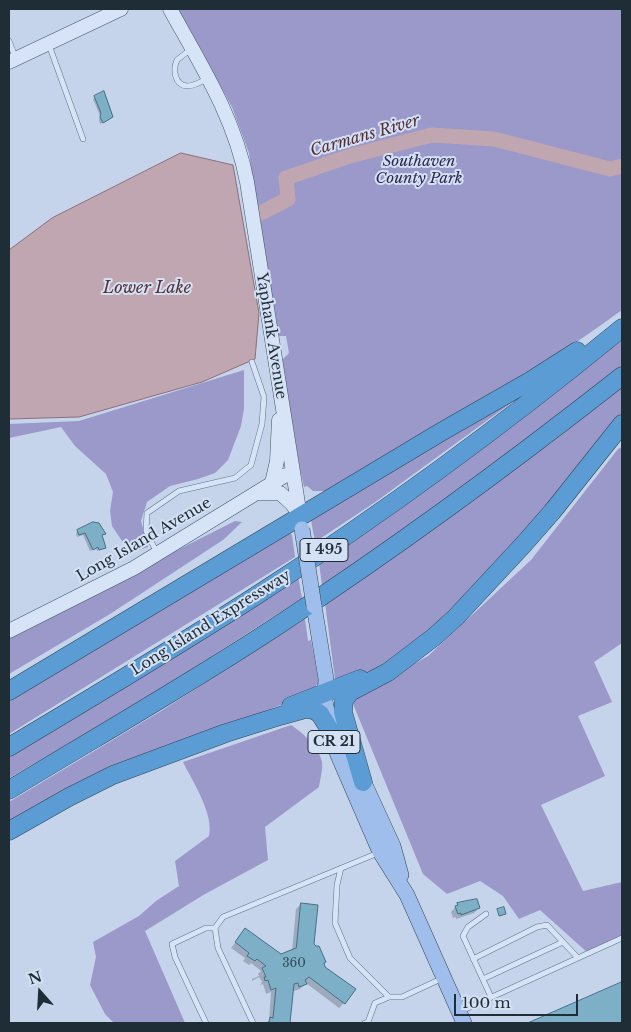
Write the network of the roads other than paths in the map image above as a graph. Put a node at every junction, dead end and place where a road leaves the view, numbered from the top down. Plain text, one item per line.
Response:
1 (121, 9) edge
2 (170, 9) edge
3 (9, 40) edge
4 (48, 44) junction
5 (192, 49) junction
6 (12, 61) edge
7 (208, 78) junction
8 (83, 139) dead end
9 (622, 320) edge
10 (622, 328) edge
11 (252, 362) dead end
12 (622, 376) edge
13 (281, 399) junction
14 (622, 424) edge
15 (293, 474) junction
16 (272, 483) junction
17 (254, 493) junction
18 (301, 523) junction
19 (158, 554) junction
20 (9, 631) edge
21 (418, 650) junction
22 (328, 687) junction
23 (9, 691) edge
24 (331, 732) junction
25 (226, 733) junction
26 (9, 747) edge
27 (363, 782) junction
28 (9, 790) edge
29 (9, 831) edge
30 (387, 849) junction
31 (341, 868) junction
32 (486, 914) dead end
33 (214, 928) junction
34 (622, 938) edge
35 (563, 942) junction
36 (473, 958) junction
37 (578, 958) junction
38 (444, 978) junction
39 (483, 979) junction
40 (491, 997) junction
41 (389, 998) junction
42 (461, 1018) edge
43 (206, 1023) edge
44 (253, 1023) edge
45 (367, 1023) edge

1 - 4 main road
2 - 5 main road, Yaphank Avenue / CR 21
3 - 6 lane
4 - 6 main road
4 - 8 lane
5 - 7 main road, Yaphank Avenue / CR 21
5 - 7 lane
7 - 13 main road, Yaphank Avenue / CR 21
9 - 18 highway
10 - 26 highway, Long Island Expressway / I 495
11 - 19 lane
12 - 28 highway, I 495
13 - 15 main road, Yaphank Avenue / CR 21
13 - 16 main road
14 - 21 highway
15 - 16 main road, Long Island Avenue
15 - 18 main road, Yaphank Avenue / CR 21
16 - 17 main road, Long Island Avenue
17 - 18 main road
17 - 19 main road, Long Island Avenue
18 - 22 main road, Yaphank Avenue / CR 21, bridge
18 - 23 highway
19 - 20 main road, Long Island Avenue
21 - 22 highway
21 - 27 highway
22 - 24 main road, Yaphank Avenue / CR 21
22 - 25 highway
22 - 27 main road, Yaphank Avenue / CR 21
24 - 25 highway
24 - 30 main road, Yaphank Avenue / CR 21
25 - 29 highway
27 - 30 main road, Yaphank Avenue / CR 21
30 - 31 lane
30 - 38 main road, Yaphank Avenue / CR 21
31 - 33 lane
31 - 41 lane
32 - 36 lane
33 - 43 lane
33 - 44 lane
34 - 37 lane
35 - 36 lane
35 - 37 lane
35 - 39 lane
36 - 39 lane
37 - 40 lane
38 - 41 lane
38 - 42 main road, Yaphank Avenue / CR 21
39 - 40 lane
40 - 42 lane
41 - 45 lane

